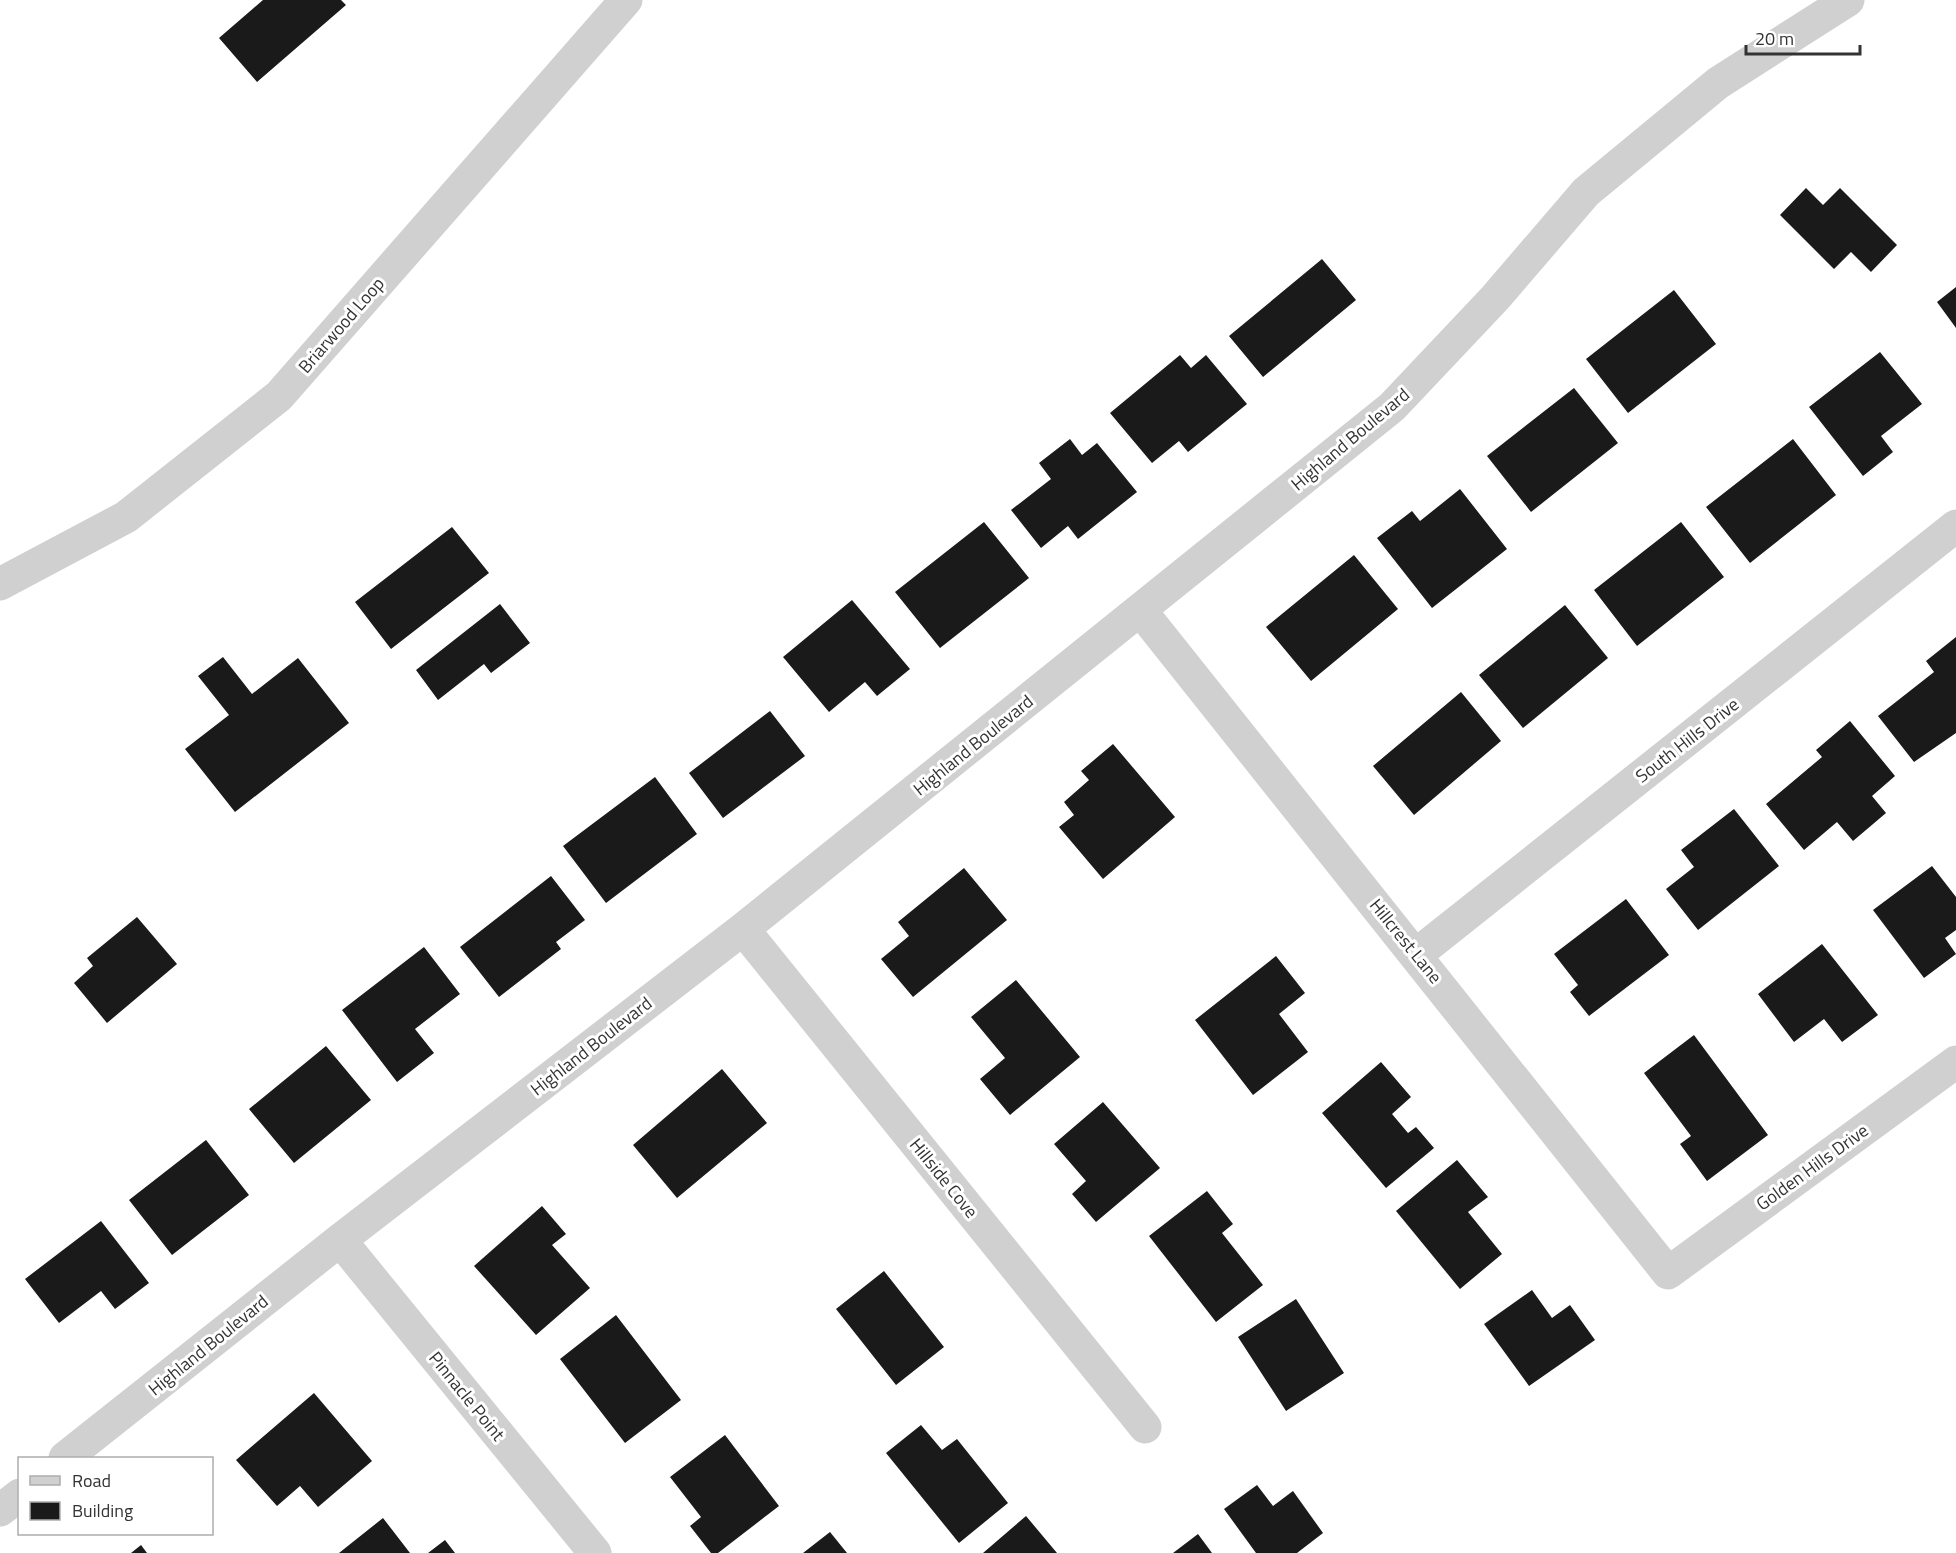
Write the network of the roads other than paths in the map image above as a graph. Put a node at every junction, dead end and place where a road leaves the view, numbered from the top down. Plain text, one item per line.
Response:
1 (626, 0) edge
2 (1848, 0) edge
3 (1956, 526) edge
4 (0, 584) edge
5 (1141, 611) junction
6 (743, 929) junction
7 (1417, 954) junction
8 (1956, 1062) edge
9 (340, 1240) junction
10 (1668, 1273) joint
11 (1145, 1427) dead end
12 (66, 1457) edge
13 (18, 1496) edge
14 (0, 1510) edge
15 (595, 1553) edge

1 - 4 street, Briarwood Loop
2 - 5 street, Highland Boulevard
3 - 7 street, South Hills Drive
5 - 6 street, Highland Boulevard
5 - 7 street, Hillcrest Lane
6 - 9 street, Highland Boulevard
6 - 11 street, Hillside Cove
7 - 10 street, Hillcrest Lane
8 - 10 street, Golden Hills Drive
9 - 12 street, Highland Boulevard
9 - 15 street, Pinnacle Point
13 - 14 street

